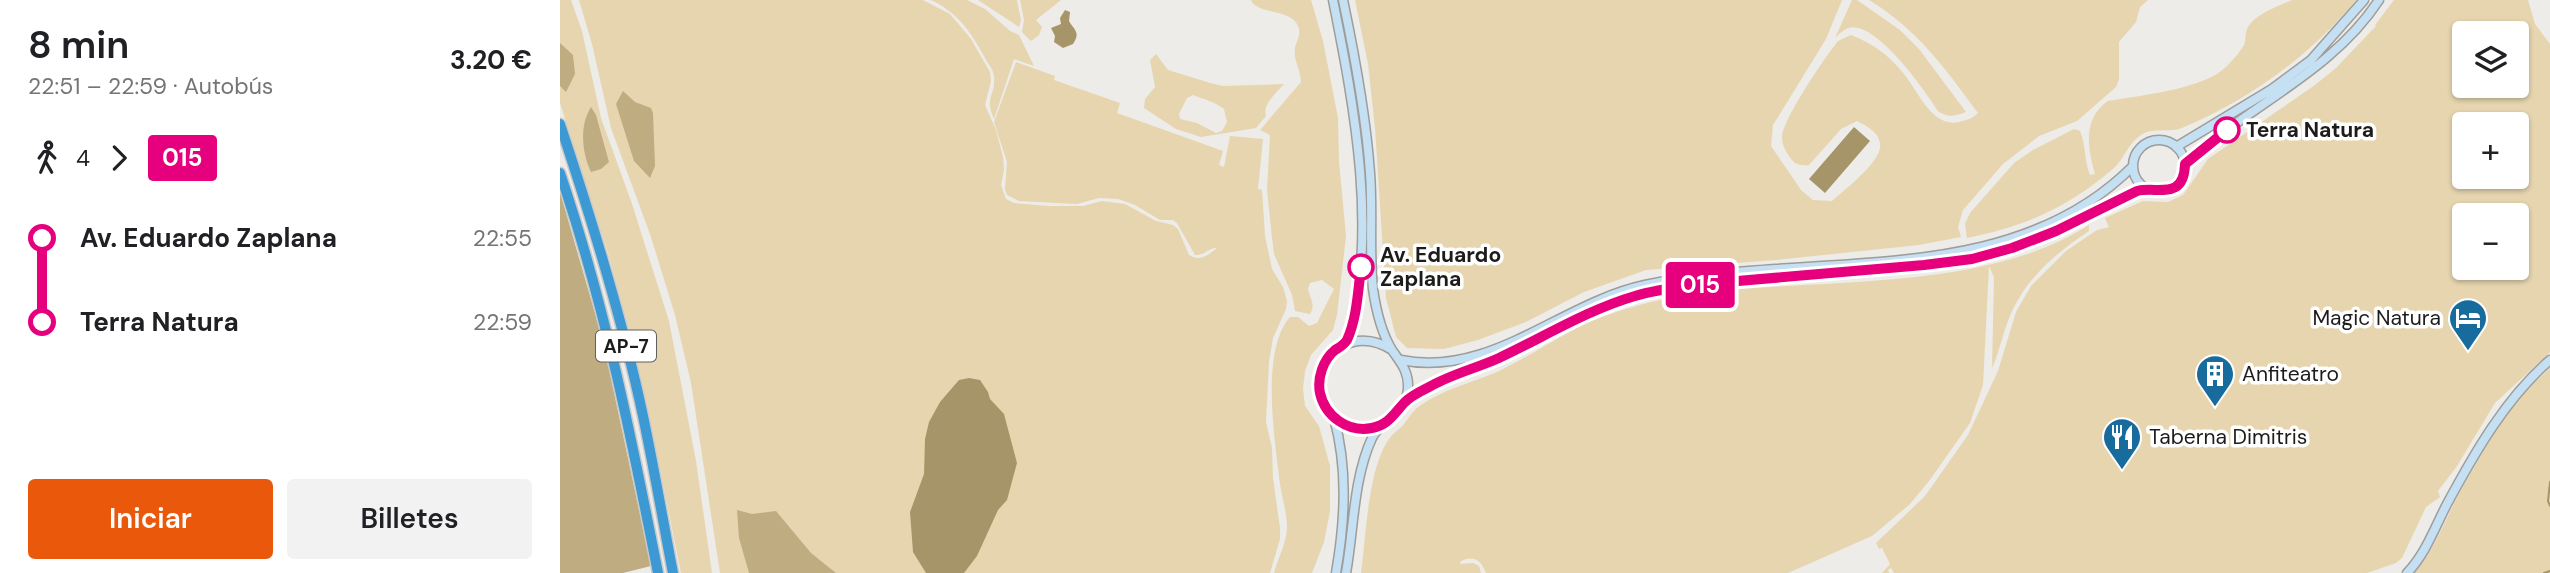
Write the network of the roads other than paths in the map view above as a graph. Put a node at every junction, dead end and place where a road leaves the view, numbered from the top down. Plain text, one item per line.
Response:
1 (1333, 0) edge
2 (1343, 0) edge
3 (2364, 0) edge
4 (2379, 0) edge
5 (560, 124) edge
6 (2176, 147) junction
7 (2185, 164) junction
8 (2133, 166) junction
9 (560, 173) edge
10 (2147, 188) junction
11 (1346, 343) junction
12 (1392, 351) junction
13 (2550, 359) edge
14 (1401, 360) junction
15 (1404, 402) junction
16 (1334, 418) junction
17 (1385, 424) junction
18 (2455, 489) junction
19 (658, 573) edge
20 (673, 573) edge
21 (1336, 573) edge
22 (1346, 573) edge
23 (2398, 573) edge
24 (2407, 573) edge

1 - 11 main road
2 - 12 main road
3 - 6 main road
4 - 7 main road
5 - 20 highway, AP-7
6 - 7 main road
6 - 8 main road
7 - 10 main road
8 - 10 main road
8 - 14 main road
9 - 19 highway, AP-7
10 - 15 main road
11 - 12 main road
11 - 16 main road
12 - 14 main road
13 - 18 main road
14 - 15 main road
15 - 17 main road
16 - 17 main road
16 - 21 main road
17 - 22 main road
18 - 23 main road
18 - 24 main road

